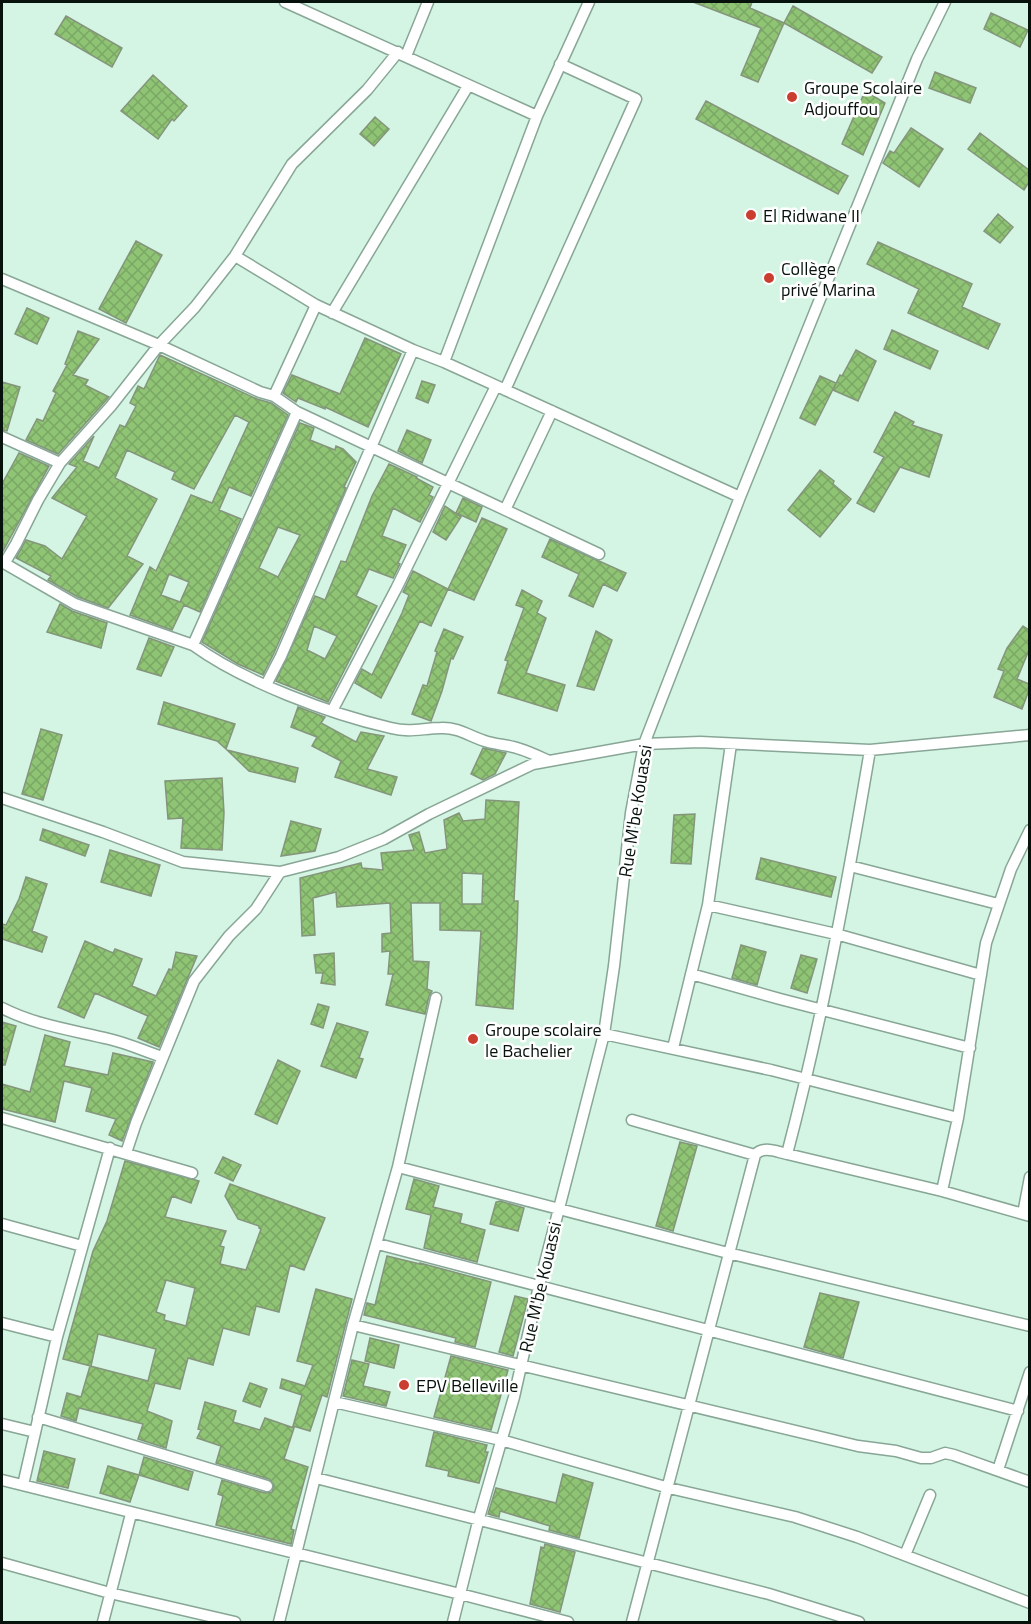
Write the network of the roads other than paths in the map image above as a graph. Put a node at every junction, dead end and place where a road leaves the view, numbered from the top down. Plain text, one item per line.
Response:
1 (285, 2) edge
2 (428, 2) edge
3 (589, 2) edge
4 (945, 2) edge
5 (402, 54) junction
6 (560, 64) junction
7 (468, 86) junction
8 (537, 116) junction
9 (235, 256) junction
10 (2, 279) edge
11 (316, 305) junction
12 (332, 313) junction
13 (159, 345) junction
14 (413, 350) junction
15 (444, 362) junction
16 (500, 388) junction
17 (274, 396) junction
18 (552, 411) junction
19 (297, 412) junction
20 (2, 437) edge
21 (371, 448) junction
22 (60, 463) junction
23 (448, 484) junction
24 (740, 497) junction
25 (505, 510) junction
26 (599, 554) dead end
27 (2, 562) edge
28 (194, 645) junction
29 (266, 686) junction
30 (332, 711) junction
31 (1029, 723) edge
32 (1027, 735) edge
33 (644, 744) junction
34 (731, 744) junction
35 (870, 750) junction
36 (549, 761) junction
37 (2, 798) edge
38 (1029, 830) edge
39 (850, 866) junction
40 (280, 872) junction
41 (998, 904) junction
42 (708, 905) junction
43 (836, 934) junction
44 (692, 974) junction
45 (981, 975) junction
46 (436, 998) dead end
47 (2, 1008) edge
48 (821, 1010) junction
49 (604, 1034) junction
50 (673, 1048) junction
51 (970, 1048) junction
52 (162, 1057) junction
53 (807, 1079) junction
54 (2, 1118) edge
55 (958, 1118) junction
56 (632, 1120) dead end
57 (110, 1148) junction
58 (126, 1153) junction
59 (787, 1154) junction
60 (755, 1155) junction
61 (398, 1167) junction
62 (192, 1173) dead end
63 (1029, 1177) edge
64 (942, 1191) junction
65 (559, 1208) junction
66 (1026, 1215) edge
67 (2, 1224) edge
68 (378, 1244) junction
69 (82, 1246) junction
70 (728, 1253) junction
71 (539, 1286) junction
72 (2, 1323) edge
73 (353, 1325) junction
74 (1029, 1326) edge
75 (708, 1330) junction
76 (57, 1337) junction
77 (522, 1364) junction
78 (1029, 1372) edge
79 (334, 1402) junction
80 (689, 1406) junction
81 (1018, 1412) junction
82 (38, 1417) junction
83 (2, 1424) edge
84 (35, 1432) junction
85 (501, 1440) junction
86 (998, 1470) junction
87 (316, 1478) junction
88 (2, 1480) edge
89 (1029, 1482) edge
90 (23, 1485) junction
91 (267, 1486) dead end
92 (669, 1488) junction
93 (930, 1495) dead end
94 (131, 1514) junction
95 (479, 1518) junction
96 (295, 1553) junction
97 (905, 1555) junction
98 (2, 1563) edge
99 (648, 1563) junction
100 (110, 1593) junction
101 (460, 1594) junction
102 (1029, 1603) edge
103 (103, 1623) edge
104 (235, 1623) edge
105 (279, 1623) edge
106 (453, 1623) edge
107 (568, 1623) edge
108 (632, 1623) edge
109 (859, 1623) edge

1 - 5 street
2 - 5 street
3 - 6 street
4 - 24 street, Rue M'be Kouassi
5 - 7 street
5 - 9 street
6 - 8 street
6 - 16 street
7 - 8 street
7 - 12 street
8 - 15 street
9 - 11 street
9 - 13 street
10 - 13 street
11 - 12 street
11 - 17 street
12 - 14 street
13 - 17 street
13 - 22 street
14 - 15 street
14 - 21 street
15 - 16 street
16 - 18 street
16 - 23 street
17 - 19 street
18 - 24 street
18 - 25 street
19 - 21 street
19 - 28 street
20 - 22 street
21 - 23 street
21 - 29 street
22 - 27 street
23 - 25 street
23 - 30 street
24 - 33 street, Rue M'be Kouassi
25 - 26 street
27 - 28 street
28 - 29 street
29 - 30 street
30 - 36 street
31 - 32 street
32 - 35 street
33 - 34 street
33 - 36 street
33 - 49 street, Rue M'be Kouassi
34 - 35 street
34 - 42 street
35 - 39 street
36 - 40 street
37 - 40 street
38 - 41 street
39 - 41 street
39 - 43 street
40 - 52 street
41 - 45 street
42 - 43 street
42 - 44 street
43 - 45 street
43 - 48 street
44 - 48 street
44 - 50 street
45 - 51 street
46 - 61 street
47 - 52 street
48 - 51 street
48 - 53 street
49 - 50 street
49 - 65 street, Rue M'be Kouassi
50 - 53 street
51 - 55 street
52 - 58 street
53 - 55 street
53 - 59 street
54 - 57 street
55 - 64 street
56 - 60 street
57 - 58 street
57 - 69 street
58 - 62 street
59 - 60 street
59 - 64 street
60 - 70 street
61 - 65 street
61 - 68 street
63 - 66 street
64 - 66 street
65 - 70 street
65 - 71 street, Rue M'be Kouassi
67 - 69 street
68 - 71 street
68 - 73 street
69 - 76 street
70 - 74 street
70 - 75 street
71 - 75 street
71 - 77 street, Rue M'be Kouassi
72 - 76 street
73 - 77 street
73 - 79 street
75 - 80 street
75 - 81 street
76 - 82 street
77 - 80 street
77 - 85 street, Rue M'be Kouassi
78 - 81 street
79 - 85 street
79 - 87 street
80 - 86 street
80 - 92 street
81 - 86 street
82 - 84 street
82 - 91 street
83 - 84 street
84 - 90 street
85 - 92 street
85 - 95 street, Rue M'be Kouassi
86 - 89 street
87 - 95 street
87 - 96 street
88 - 90 street
90 - 94 street
92 - 97 street
92 - 99 street
93 - 97 street
94 - 96 street
94 - 100 street
95 - 99 street
95 - 101 street, Rue M'be Kouassi
96 - 101 street
96 - 105 street
97 - 102 street
98 - 100 street
99 - 108 street
99 - 109 street
100 - 103 street
100 - 104 street
101 - 106 street, Rue M'be Kouassi
101 - 107 street

